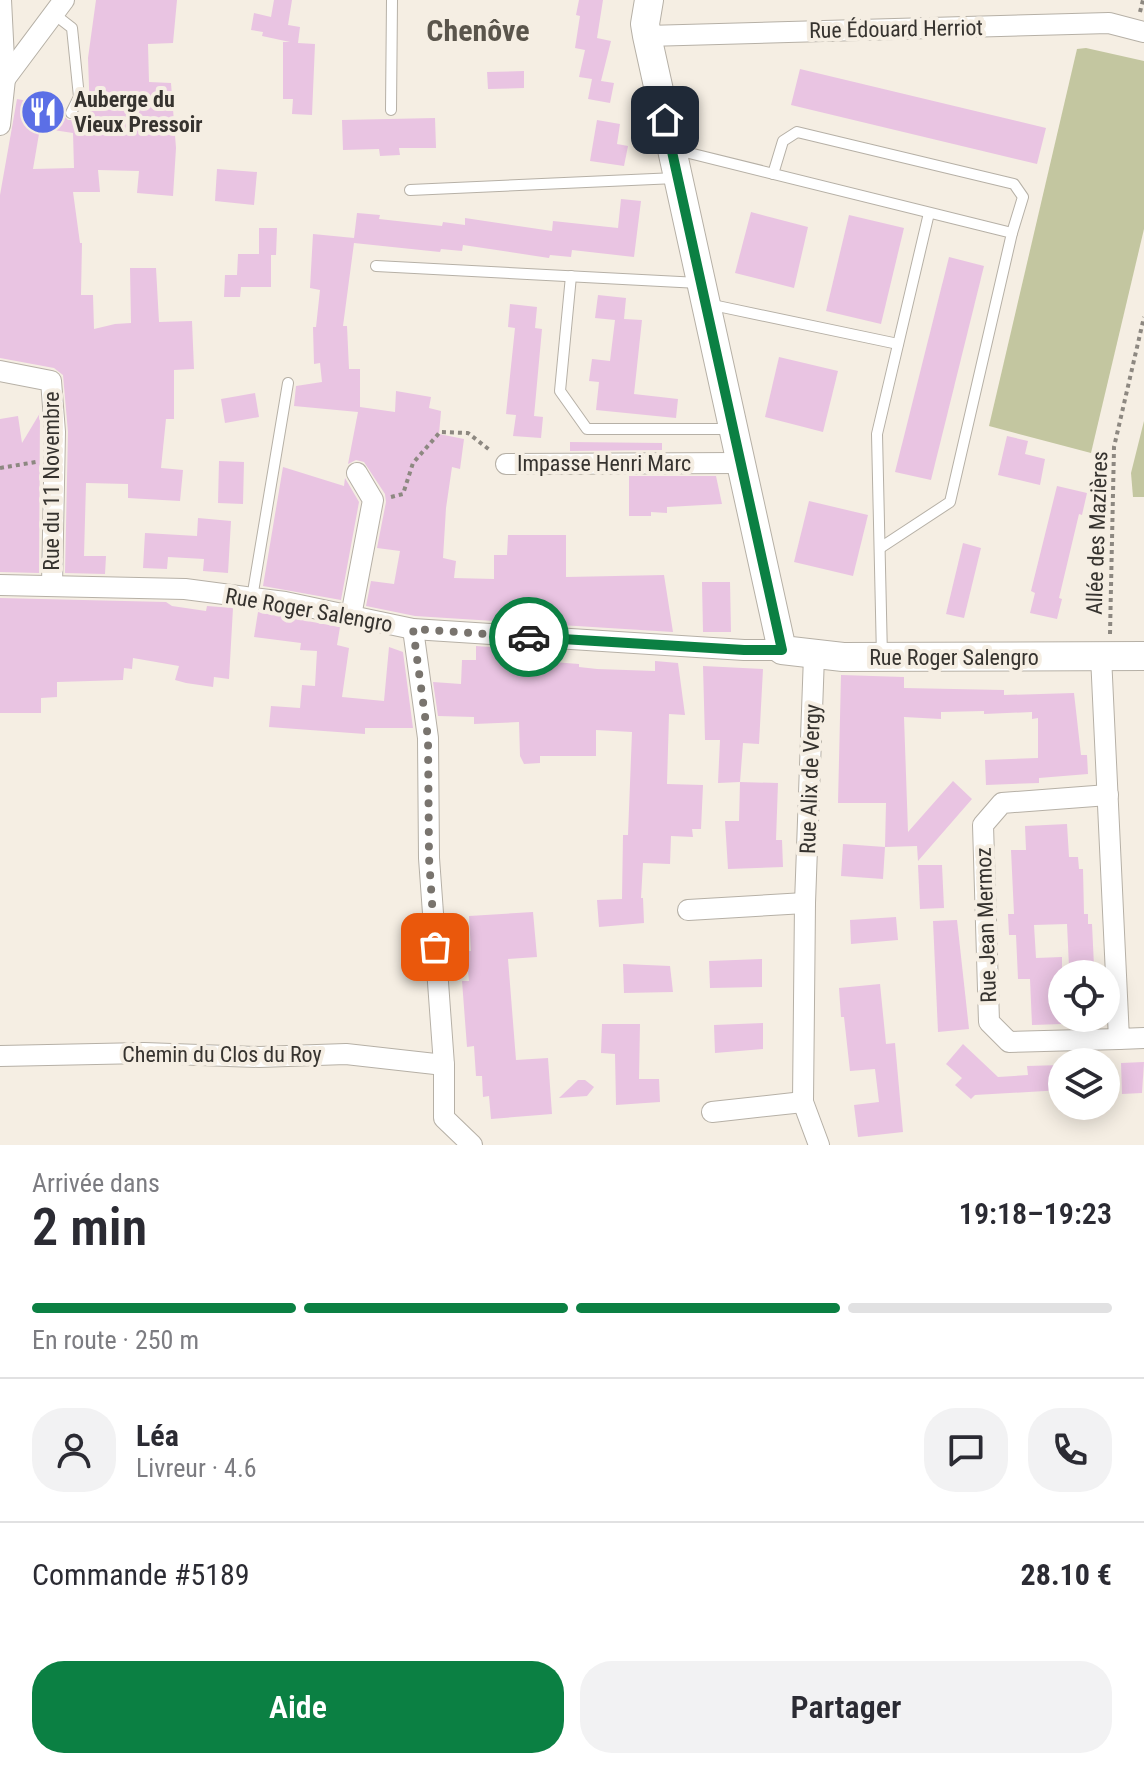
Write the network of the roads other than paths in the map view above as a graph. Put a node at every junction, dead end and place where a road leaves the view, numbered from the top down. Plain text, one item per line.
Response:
1 (1, 0) edge
2 (392, 0) edge
3 (649, 0) edge
4 (59, 7) edge
5 (1144, 32) edge
6 (647, 36) junction
7 (5, 79) junction
8 (391, 110) dead end
9 (71, 113) dead end
10 (0, 125) edge
11 (671, 148) junction
12 (773, 174) junction
13 (678, 177) junction
14 (410, 190) dead end
15 (929, 213) junction
16 (1012, 233) junction
17 (376, 266) dead end
18 (571, 276) junction
19 (703, 293) junction
20 (898, 344) junction
21 (0, 371) edge
22 (288, 383) dead end
23 (733, 429) junction
24 (740, 463) junction
25 (506, 464) road end
26 (357, 473) dead end
27 (880, 548) junction
28 (0, 585) edge
29 (52, 585) junction
30 (252, 598) junction
31 (351, 616) junction
32 (413, 629) junction
33 (782, 650) junction
34 (814, 656) junction
35 (1105, 656) junction
36 (1144, 656) edge
37 (882, 657) junction
38 (1108, 795) junction
39 (805, 903) junction
40 (688, 910) dead end
41 (1144, 1038) edge
42 (1119, 1039) junction
43 (0, 1056) edge
44 (444, 1065) junction
45 (803, 1102) junction
46 (712, 1112) dead end
47 (472, 1145) edge
48 (819, 1145) edge

1 - 7 street
2 - 8 lane
3 - 6 street
4 - 7 street
4 - 9 lane
5 - 6 street, Rue Édouard Herriot
6 - 11 street
7 - 10 street
11 - 12 lane
11 - 13 street
12 - 15 lane
12 - 16 lane
13 - 14 lane
13 - 19 street
15 - 16 lane
15 - 20 lane
16 - 27 lane
17 - 18 lane
18 - 19 lane
18 - 23 lane
19 - 20 lane
19 - 23 street
20 - 27 lane
21 - 29 street, Rue du 11 Novembre
22 - 30 lane
23 - 24 street
24 - 25 street, Impasse Henri Marc
24 - 33 street
26 - 31 street
27 - 37 lane
28 - 29 street, Rue Roger Salengro
29 - 30 street, Rue Roger Salengro
30 - 31 street, Rue Roger Salengro
31 - 32 street, Rue Roger Salengro
32 - 33 street, Rue Roger Salengro
32 - 44 street
33 - 34 street, Rue Roger Salengro
34 - 37 street, Rue Roger Salengro
34 - 39 street, Rue Alix de Vergy
35 - 36 street, Rue Roger Salengro
35 - 37 street, Rue Roger Salengro
35 - 38 street
38 - 42 street
38 - 42 street, Rue Jean Mermoz
39 - 40 street
39 - 45 street, Rue Alix de Vergy
41 - 42 street, Rue Jean Mermoz
43 - 44 street, Chemin du Clos du Roy
44 - 47 street
45 - 46 street
45 - 48 street, Rue Alix de Vergy

